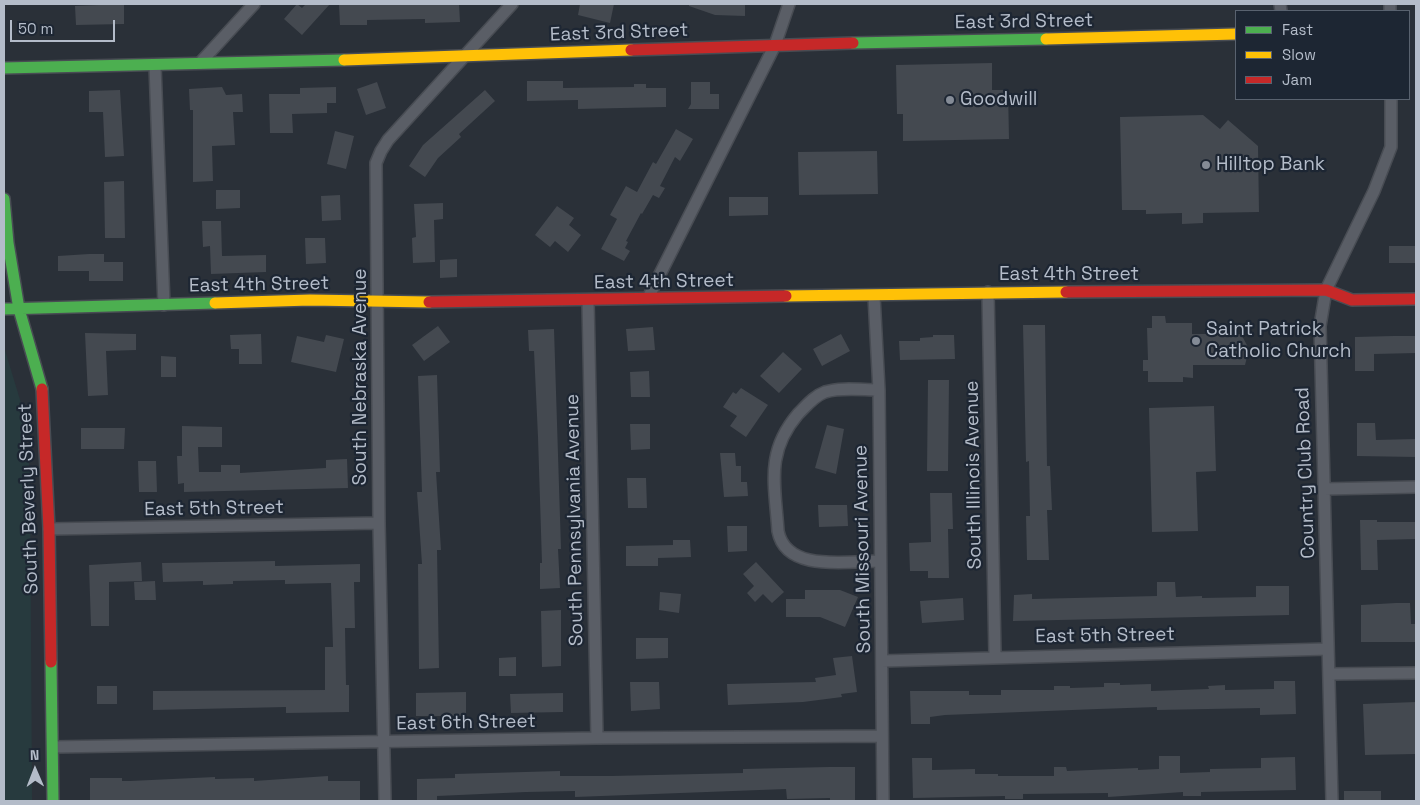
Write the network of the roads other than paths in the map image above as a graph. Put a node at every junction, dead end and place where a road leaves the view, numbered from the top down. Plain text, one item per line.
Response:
1 (254, 4) edge
2 (512, 4) edge
3 (789, 4) edge
4 (1235, 34) edge
5 (775, 45) junction
6 (468, 55) junction
7 (200, 63) junction
8 (155, 66) junction
9 (4, 68) edge
10 (1391, 100) edge
11 (4, 199) edge
12 (1326, 290) junction
13 (988, 292) junction
14 (874, 296) junction
15 (648, 298) junction
16 (1416, 299) edge
17 (379, 301) junction
18 (588, 301) junction
19 (164, 304) junction
20 (20, 309) junction
21 (4, 310) edge
22 (879, 390) junction
23 (1416, 487) edge
24 (1324, 489) junction
25 (379, 523) junction
26 (49, 529) junction
27 (879, 561) junction
28 (1328, 649) junction
29 (994, 656) junction
30 (882, 661) junction
31 (1416, 672) edge
32 (1329, 674) junction
33 (881, 736) junction
34 (597, 738) junction
35 (385, 742) junction
36 (52, 747) junction
37 (53, 801) edge
38 (386, 801) edge
39 (884, 801) edge
40 (1332, 801) edge

1 - 7 street
2 - 6 street, South Nebraska Avenue
3 - 5 street
4 - 5 street, East 3rd Street
5 - 6 street, East 3rd Street
5 - 15 street
6 - 7 street, East 3rd Street
6 - 17 street, South Nebraska Avenue
7 - 8 street, East 3rd Street
8 - 9 street, East 3rd Street
8 - 19 street
10 - 12 street, Country Club Road
11 - 20 street, South Beverly Street
12 - 13 street, East 4th Street
12 - 16 street
12 - 24 street, Country Club Road
13 - 14 street, East 4th Street
13 - 29 street, South Illinois Avenue
14 - 15 street, East 4th Street
14 - 22 street, South Missouri Avenue
15 - 18 street, East 4th Street
17 - 18 street, East 4th Street
17 - 19 street, East 4th Street
17 - 25 street, South Nebraska Avenue
18 - 34 street, South Pennsylvania Avenue
19 - 20 street, East 4th Street
20 - 21 street, East 4th Street
20 - 26 street, South Beverly Street
22 - 27 street, South Missouri Avenue
22 - 27 street
23 - 24 street
24 - 28 street, Country Club Road
25 - 26 street, East 5th Street
25 - 35 street, South Nebraska Avenue
26 - 36 street, South Beverly Street
27 - 30 street, South Missouri Avenue
28 - 29 street, East 5th Street
28 - 32 street, Country Club Road
29 - 30 street, East 5th Street
30 - 33 street, South Missouri Avenue
31 - 32 street
32 - 40 street, Country Club Road
33 - 34 street, East 6th Street
33 - 39 street, South Missouri Avenue
34 - 35 street, East 6th Street
35 - 36 street, East 6th Street
35 - 38 street, South Nebraska Avenue
36 - 37 street, South Beverly Street

